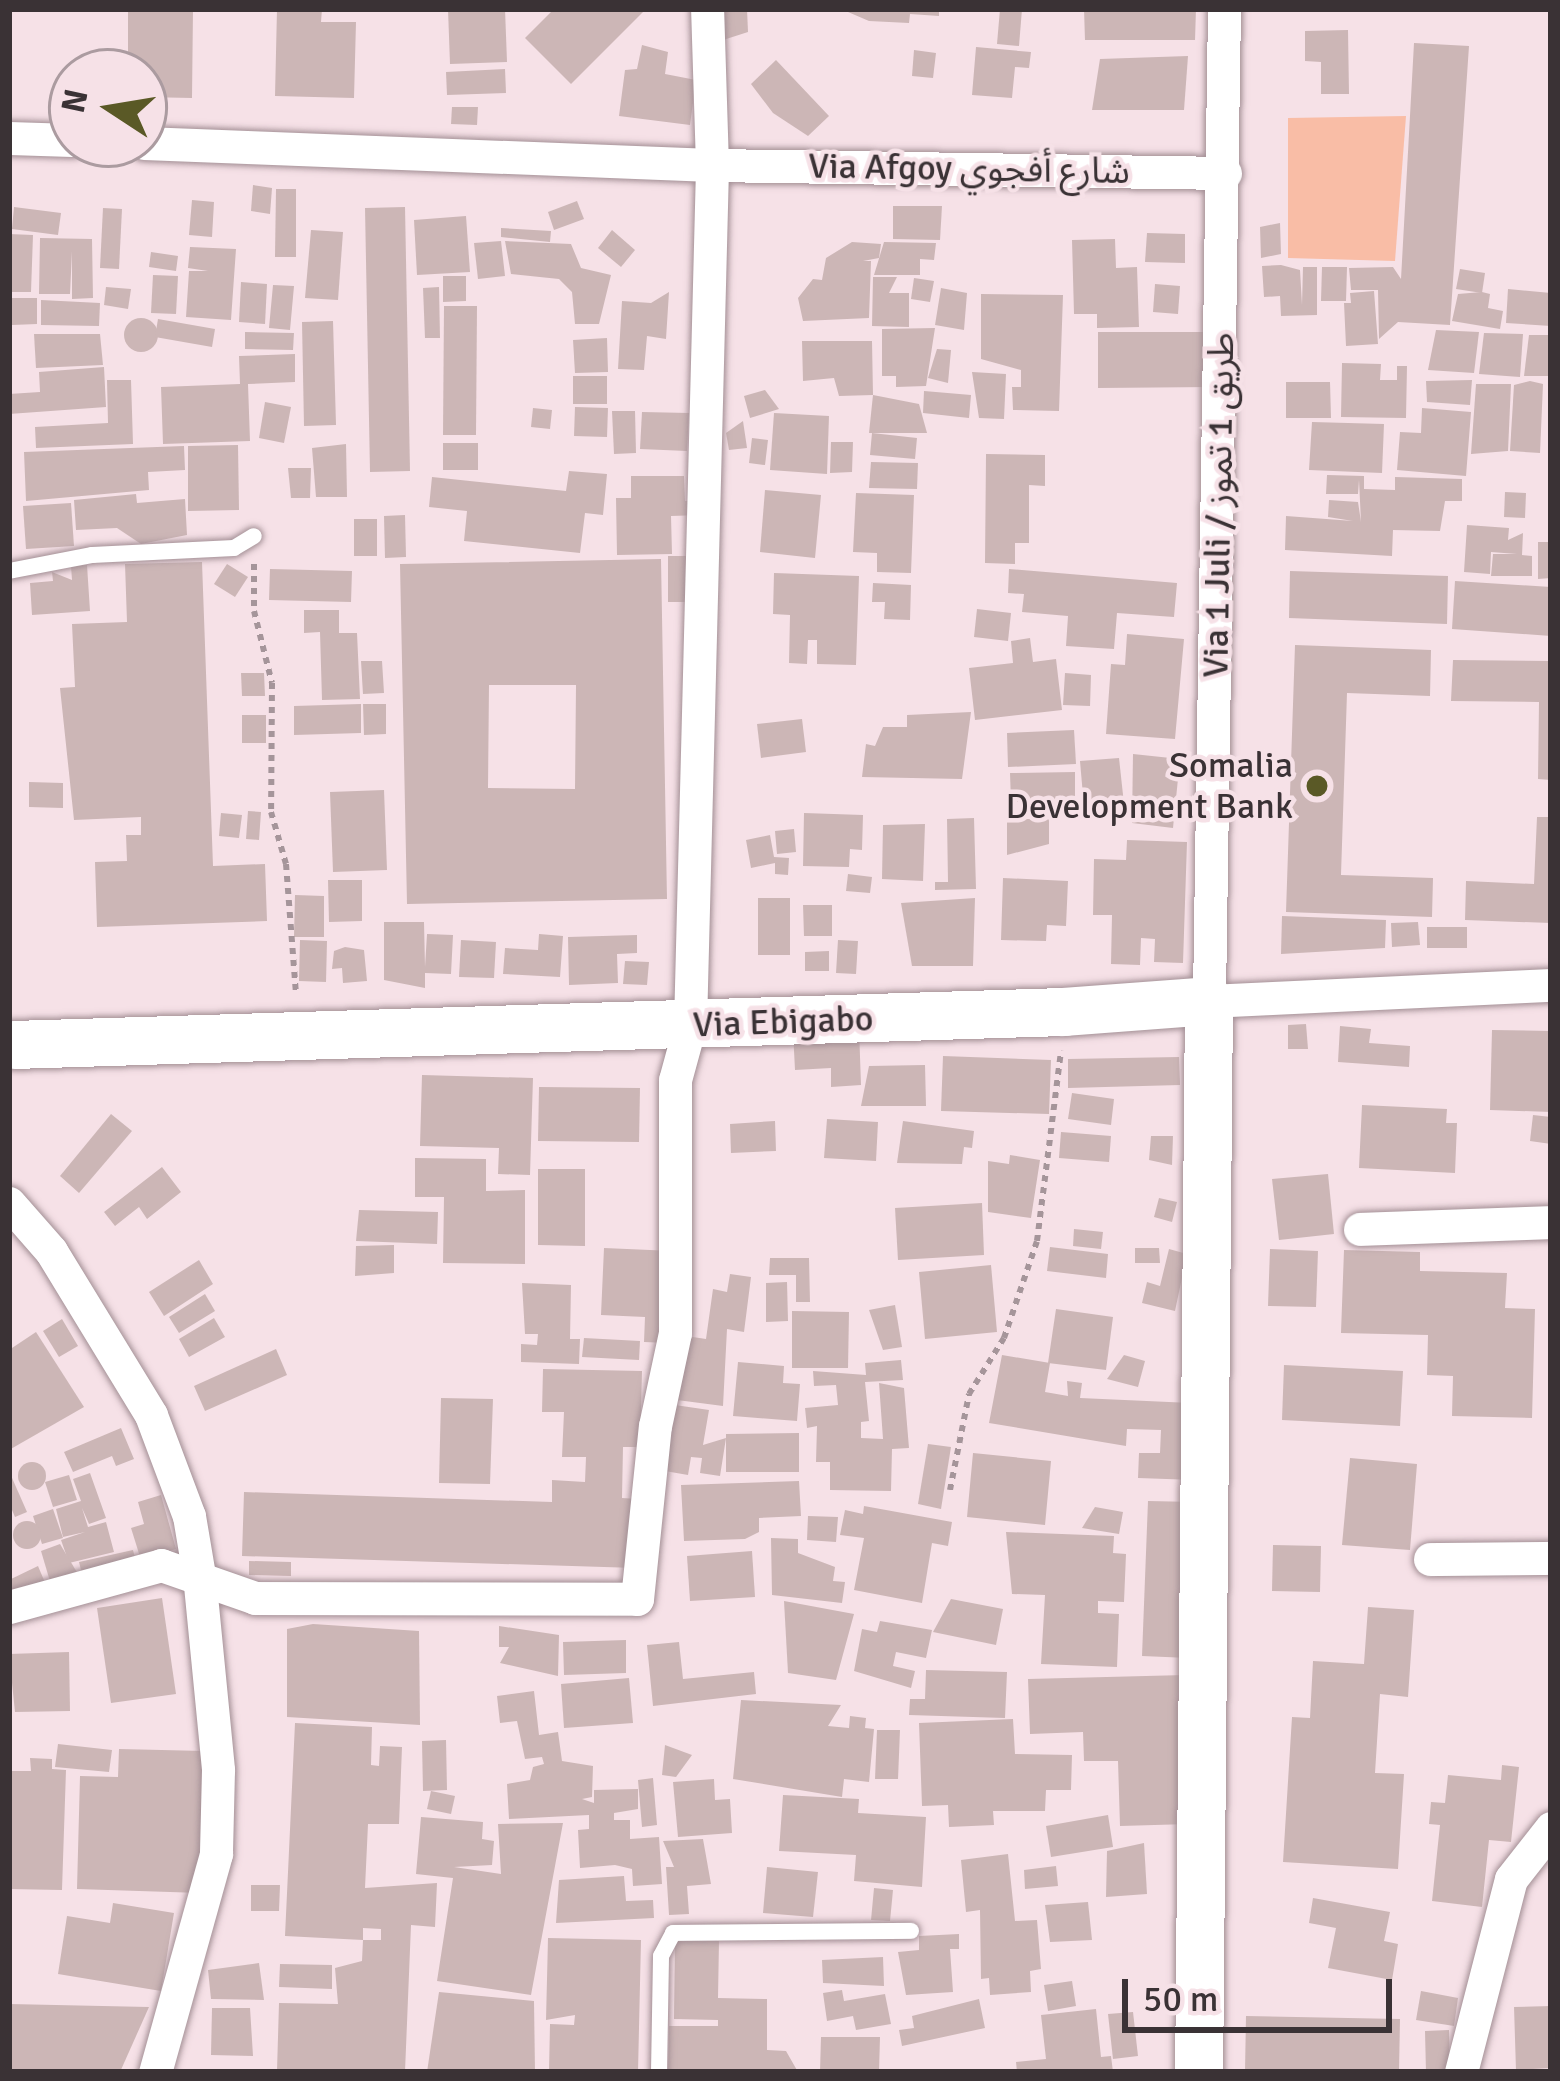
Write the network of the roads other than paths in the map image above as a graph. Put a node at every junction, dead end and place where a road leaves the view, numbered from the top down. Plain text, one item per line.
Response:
1 (707, 9) edge
2 (1224, 9) edge
3 (9, 138) edge
4 (48, 139) edge
5 (168, 143) edge
6 (712, 165) junction
7 (1226, 173) junction
8 (254, 536) road end
9 (9, 571) edge
10 (1551, 985) edge
11 (1209, 1000) junction
12 (690, 1025) junction
13 (11, 1050) edge
14 (9, 1202) edge
15 (1551, 1222) edge
16 (1360, 1229) dead end
17 (1551, 1558) edge
18 (1430, 1559) dead end
19 (199, 1575) junction
20 (9, 1607) edge
21 (1551, 1828) edge
22 (911, 1930) dead end
23 (155, 2072) edge
24 (659, 2072) edge
25 (1199, 2072) edge
26 (1461, 2072) edge

1 - 6 street
2 - 7 street, Via 1 Juli / طريق 1 تموز
3 - 4 street
5 - 6 street, Via Afgoy شارع أفجوي
6 - 7 street, Via Afgoy شارع أفجوي
6 - 12 street
7 - 11 street, Via 1 Juli / طريق 1 تموز
8 - 9 lane
10 - 11 street, Via Ebigabo
11 - 12 main road, Via Ebigabo
11 - 25 main road
12 - 13 main road, Via Ebigabo
12 - 19 street
14 - 19 street
15 - 16 street
17 - 18 street
19 - 20 street
19 - 23 street
21 - 26 street
22 - 24 lane

